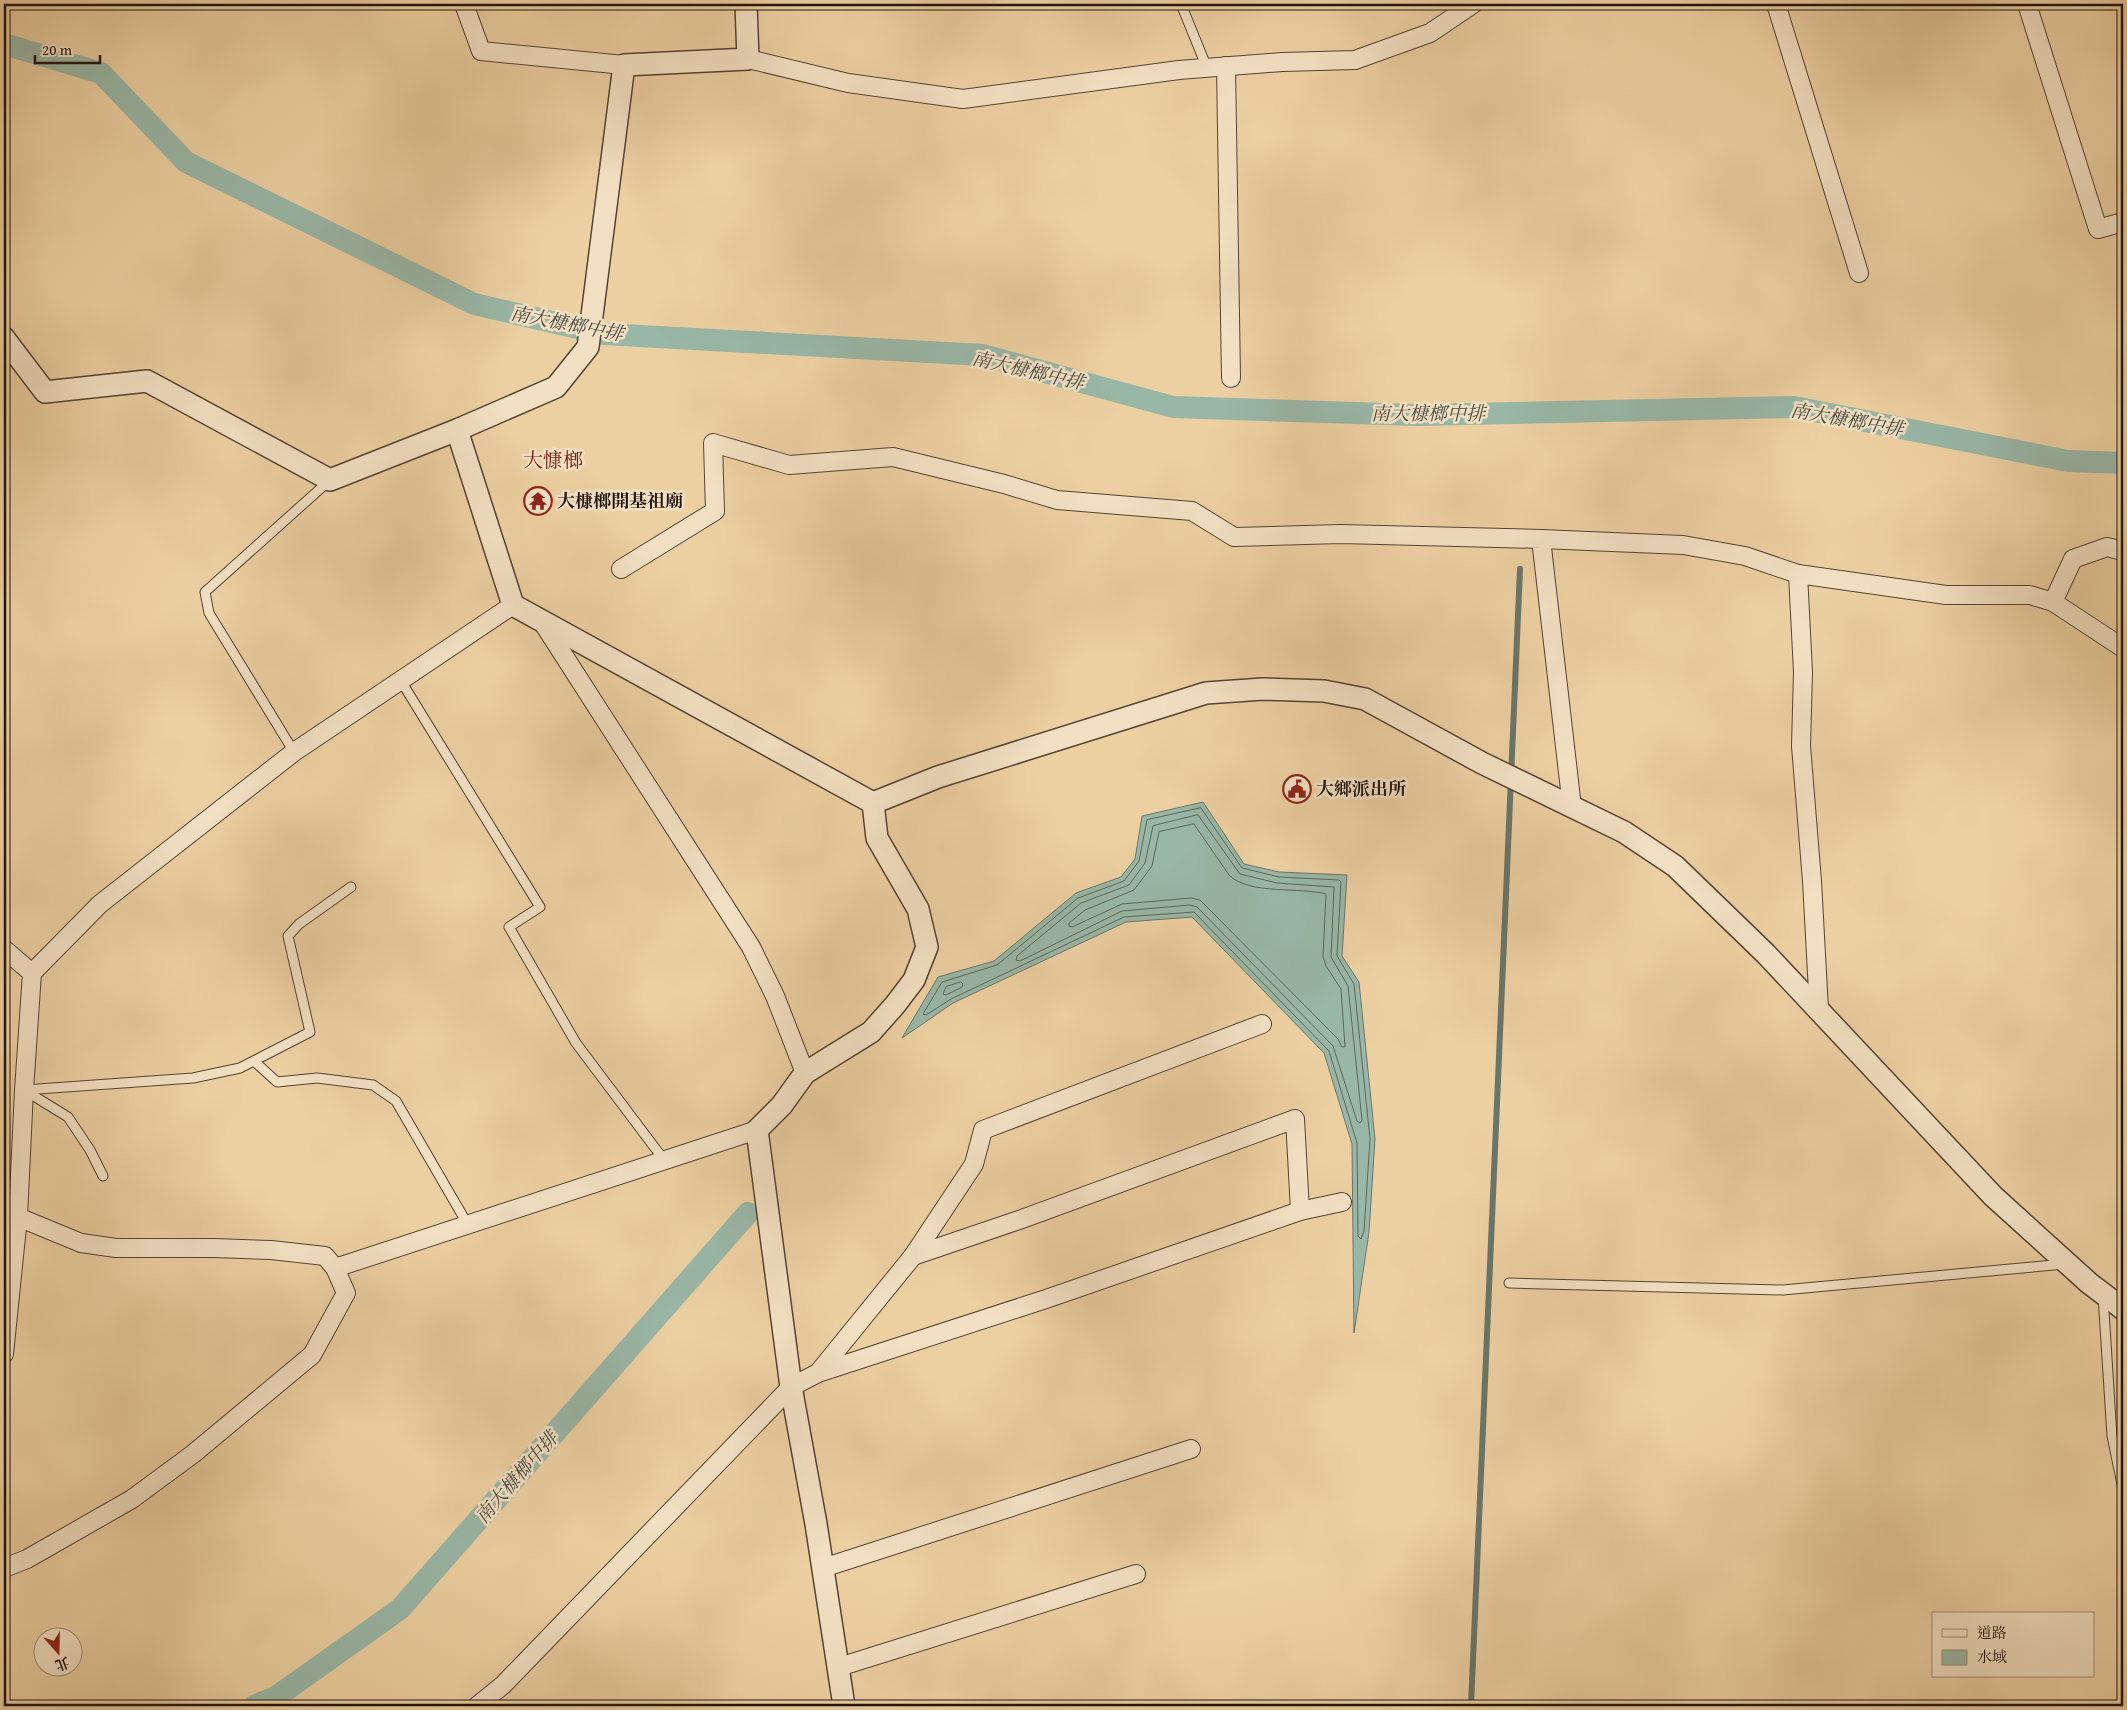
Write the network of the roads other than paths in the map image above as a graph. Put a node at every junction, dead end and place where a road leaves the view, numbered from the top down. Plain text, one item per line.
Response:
1 (464, 4) edge
2 (746, 4) edge
3 (1182, 4) edge
4 (1473, 4) edge
5 (1776, 4) edge
6 (2027, 4) edge
7 (748, 59) junction
8 (624, 65) junction
9 (1226, 66) junction
10 (1208, 68) junction
11 (2123, 222) edge
12 (1859, 273) dead end
13 (4, 338) edge
14 (1231, 378) dead end
15 (457, 430) junction
16 (330, 480) junction
17 (1541, 539) junction
18 (2123, 551) edge
19 (622, 569) dead end
20 (1798, 574) junction
21 (2053, 602) junction
22 (513, 605) junction
23 (541, 620) junction
24 (2123, 648) edge
25 (400, 680) junction
26 (294, 752) junction
27 (873, 803) junction
28 (1572, 807) junction
29 (351, 887) dead end
30 (4, 949) edge
31 (32, 973) junction
32 (1819, 1010) junction
33 (1262, 1024) dead end
34 (254, 1061) junction
35 (805, 1074) junction
36 (24, 1090) junction
37 (757, 1130) junction
38 (664, 1160) junction
39 (103, 1176) dead end
40 (1342, 1202) dead end
41 (1300, 1211) junction
42 (11, 1213) edge
43 (468, 1225) junction
44 (913, 1256) junction
45 (2068, 1264) junction
46 (335, 1268) junction
47 (1509, 1284) dead end
48 (2102, 1293) junction
49 (2123, 1309) edge
50 (4, 1354) edge
51 (818, 1373) junction
52 (791, 1387) junction
53 (1191, 1449) dead end
54 (2123, 1488) edge
55 (4, 1568) edge
56 (823, 1568) junction
57 (1136, 1574) dead end
58 (839, 1667) junction
59 (477, 1706) edge
60 (844, 1706) edge

1 - 8 street
2 - 7 street
3 - 10 lane
4 - 9 street
5 - 12 street
6 - 11 street
7 - 8 street
7 - 10 street
8 - 15 street
9 - 10 street
9 - 14 street
13 - 16 street
15 - 16 street
15 - 22 street
16 - 26 lane
17 - 19 street
17 - 20 street
17 - 28 street
18 - 21 street
20 - 21 street
20 - 32 street
21 - 24 street
22 - 23 street
22 - 25 street
23 - 27 street
23 - 35 street
25 - 26 street
25 - 38 lane
26 - 31 street
27 - 28 street
27 - 35 street
28 - 32 street
29 - 34 lane
30 - 31 street
31 - 36 street
32 - 45 street
33 - 44 street
34 - 36 lane
34 - 43 lane
35 - 37 street
36 - 39 lane
36 - 42 street
37 - 38 street
37 - 52 street
38 - 43 street
40 - 41 street
41 - 44 street
41 - 51 street
42 - 46 street
42 - 50 street
43 - 46 street
44 - 51 street
45 - 47 lane
45 - 48 street
46 - 55 street
48 - 49 street
48 - 54 lane
51 - 52 street
52 - 56 street
52 - 59 street
53 - 56 street
56 - 58 street
57 - 58 street
58 - 60 street

